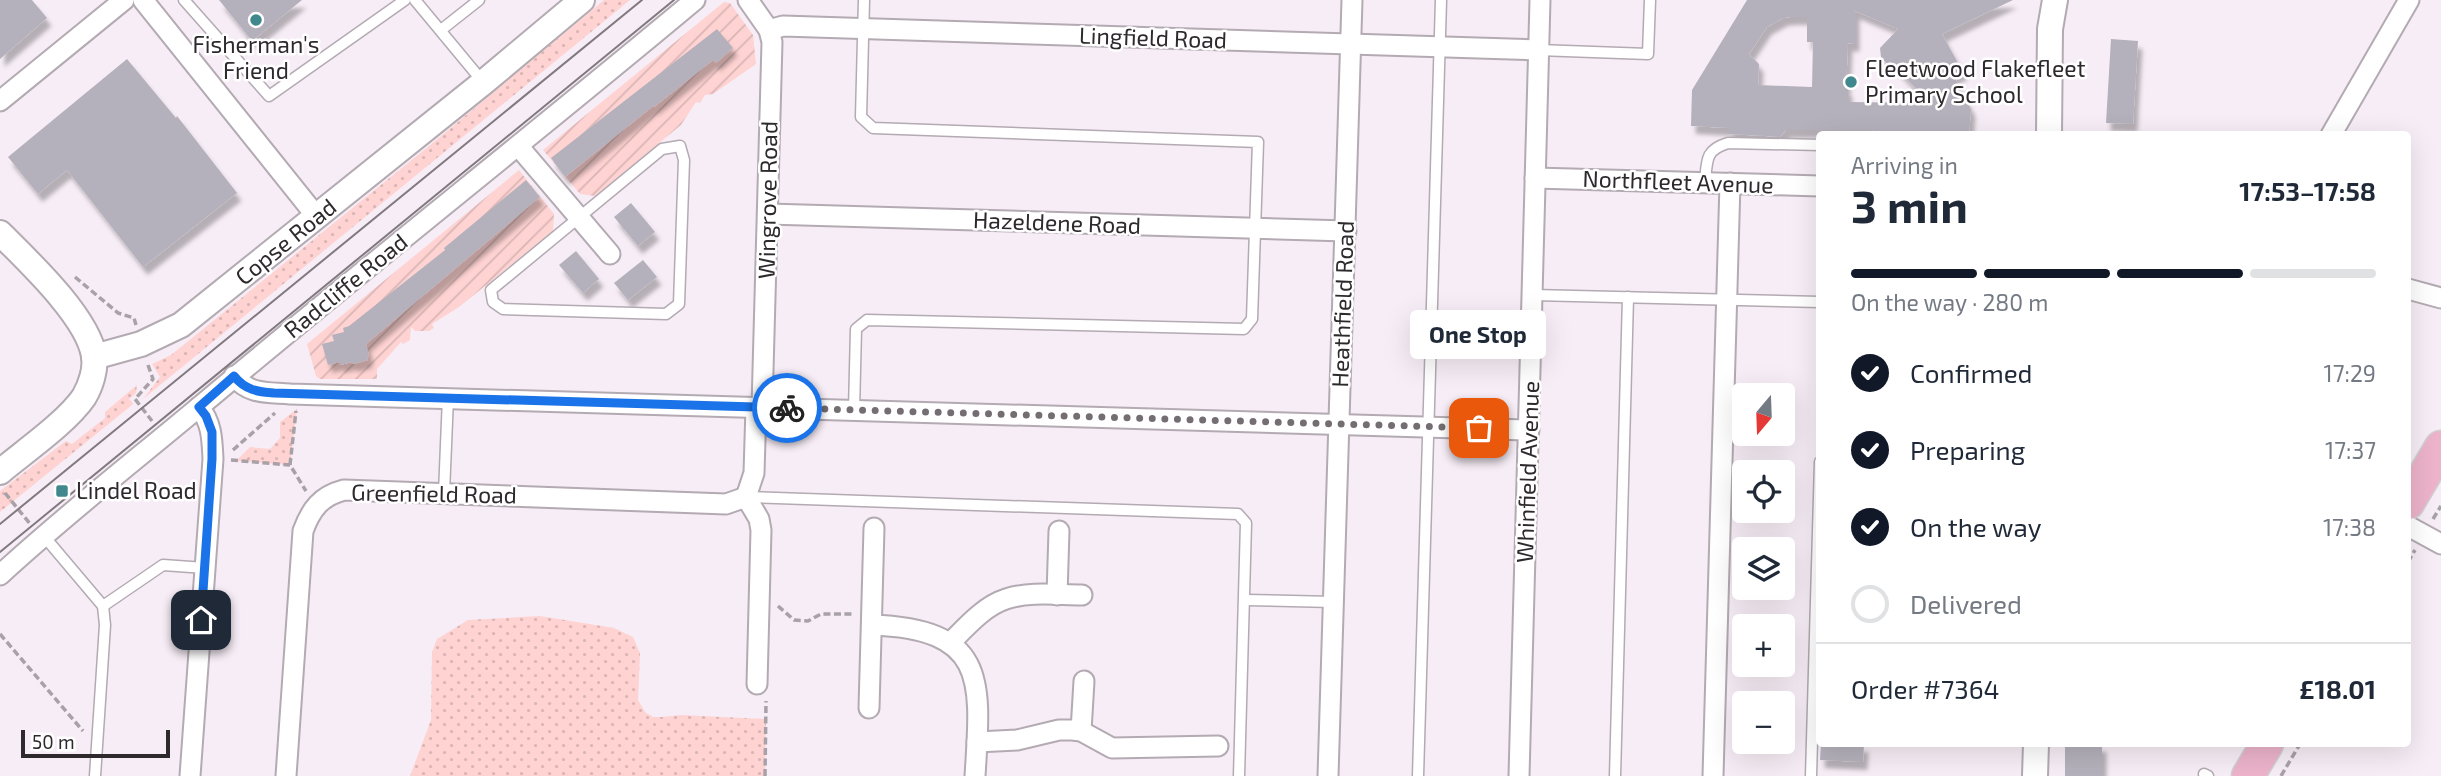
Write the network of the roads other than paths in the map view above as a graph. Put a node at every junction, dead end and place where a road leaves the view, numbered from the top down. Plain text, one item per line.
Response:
1 (124, 0) edge
2 (143, 0) edge
3 (184, 0) edge
4 (405, 0) edge
5 (415, 0) edge
6 (479, 0) edge
7 (582, 0) edge
8 (695, 0) edge
9 (748, 0) edge
10 (864, 0) edge
11 (1352, 0) edge
12 (1441, 0) edge
13 (1540, 0) edge
14 (1650, 0) edge
15 (2055, 0) edge
16 (2409, 0) edge
17 (864, 29) junction
18 (441, 30) junction
19 (769, 30) junction
20 (1352, 45) junction
21 (1439, 46) junction
22 (1538, 50) junction
23 (484, 82) junction
24 (0, 101) edge
25 (2049, 131) edge
26 (2333, 131) edge
27 (1816, 145) edge
28 (519, 147) junction
29 (1535, 178) junction
30 (1705, 183) junction
31 (1730, 183) junction
32 (1816, 186) edge
33 (768, 214) junction
34 (317, 217) junction
35 (578, 217) junction
36 (1255, 230) junction
37 (1346, 231) junction
38 (3, 243) edge
39 (610, 254) dead end
40 (2411, 290) edge
41 (1532, 295) junction
42 (1628, 297) junction
43 (2441, 298) edge
44 (1727, 299) junction
45 (1816, 302) edge
46 (94, 356) junction
47 (234, 376) junction
48 (448, 397) junction
49 (199, 407) junction
50 (759, 407) junction
51 (854, 410) junction
52 (1338, 424) junction
53 (1428, 426) junction
54 (1529, 430) junction
55 (2441, 447) edge
56 (1, 472) edge
57 (444, 493) junction
58 (746, 497) junction
59 (2411, 498) edge
60 (874, 528) dead end
61 (2411, 528) edge
62 (1059, 531) dead end
63 (43, 535) junction
64 (2441, 544) edge
65 (205, 568) junction
66 (0, 575) edge
67 (1057, 595) junction
68 (1082, 595) dead end
69 (1245, 600) junction
70 (1333, 602) junction
71 (1816, 602) edge
72 (103, 606) junction
73 (872, 620) junction
74 (950, 643) junction
75 (1084, 681) dead end
76 (758, 684) road end
77 (869, 708) dead end
78 (1081, 731) junction
79 (977, 742) junction
80 (1218, 746) dead end
81 (2036, 747) edge
82 (2265, 747) edge
83 (95, 776) edge
84 (190, 776) edge
85 (286, 776) edge
86 (975, 776) edge
87 (1239, 776) edge
88 (1328, 776) edge
89 (1418, 776) edge
90 (1519, 776) edge
91 (1615, 776) edge
92 (1713, 776) edge
93 (1811, 776) edge
94 (2035, 776) edge
95 (2248, 776) edge

1 - 24 street
2 - 34 street
3 - 4 lane
5 - 18 lane
6 - 18 lane
7 - 23 street, Copse Road
8 - 28 street, Radcliffe Road
9 - 19 street
10 - 17 lane
11 - 20 street, Heathfield Road
12 - 21 lane
13 - 22 street, Whinfield Avenue
14 - 22 lane
15 - 25 street
16 - 26 street
17 - 19 street, Lingfield Road
17 - 20 street, Lingfield Road
17 - 36 lane
18 - 23 lane
19 - 33 street, Wingrove Road
20 - 21 street, Lingfield Road
20 - 37 street, Heathfield Road
21 - 22 street, Lingfield Road
21 - 53 lane
22 - 29 street, Whinfield Avenue
23 - 34 street, Copse Road
27 - 30 lane
28 - 35 street
28 - 47 street, Radcliffe Road
29 - 30 street, Northfleet Avenue
29 - 41 street, Whinfield Avenue
30 - 31 street, Northfleet Avenue
31 - 32 street, Northfleet Avenue
31 - 44 street
33 - 36 street, Hazeldene Road
33 - 50 street, Wingrove Road
34 - 46 street, Copse Road
35 - 35 lane
35 - 39 street
36 - 37 street, Hazeldene Road
36 - 51 lane
37 - 52 street, Heathfield Road
38 - 46 street
40 - 43 street
41 - 42 lane
41 - 54 street, Whinfield Avenue
42 - 44 lane
42 - 91 lane
44 - 45 lane
44 - 92 street
46 - 56 street
47 - 48 street
47 - 49 street, Radcliffe Road
48 - 50 street
48 - 57 lane
49 - 63 street, Radcliffe Road
49 - 65 street
50 - 51 street
50 - 58 street
51 - 52 street
52 - 53 street
52 - 70 street, Heathfield Road
53 - 54 street
53 - 89 lane
54 - 90 street, Whinfield Avenue
55 - 59 main road
57 - 58 street, Greenfield Road
57 - 85 street, Greenfield Road
58 - 69 lane
58 - 76 street
60 - 73 street
61 - 64 street
62 - 67 street
63 - 66 street, Radcliffe Road
63 - 72 lane
65 - 72 lane
65 - 84 street
67 - 68 street
67 - 74 street
69 - 70 lane
69 - 87 lane
70 - 88 street, Heathfield Road
71 - 93 lane
72 - 83 lane
73 - 74 street
73 - 77 street
74 - 79 street
75 - 78 street
78 - 79 street
78 - 80 street
79 - 86 street
81 - 94 street
82 - 95 main road

